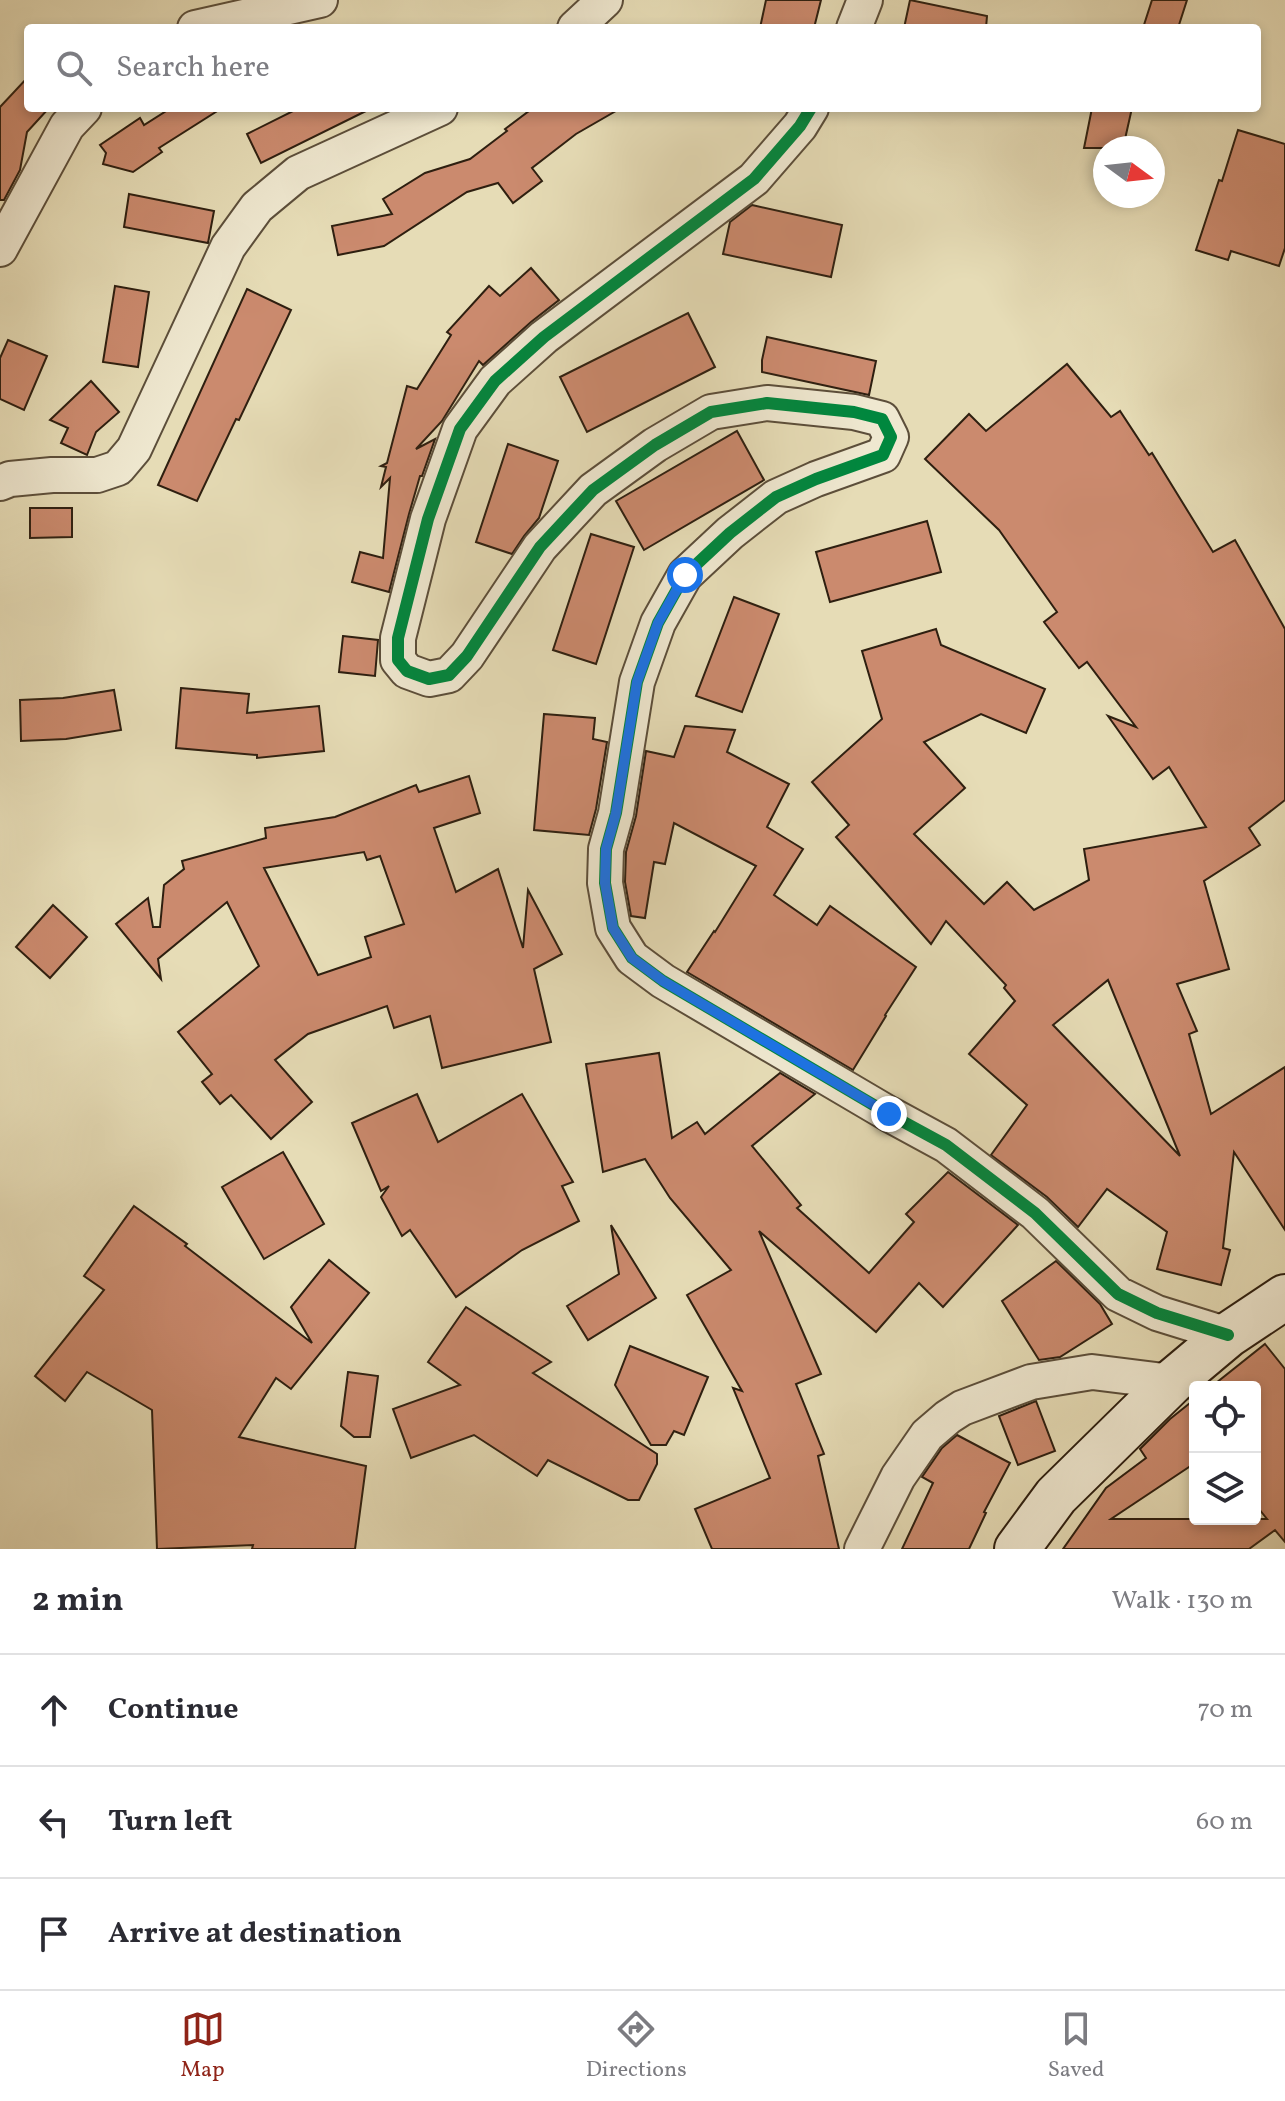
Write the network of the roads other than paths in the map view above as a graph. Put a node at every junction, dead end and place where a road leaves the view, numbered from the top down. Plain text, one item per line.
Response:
1 (320, 0) edge
2 (605, 0) edge
3 (865, 0) edge
4 (213, 24) edge
5 (579, 24) edge
6 (856, 24) edge
7 (80, 112) edge
8 (431, 112) edge
9 (809, 112) edge
10 (0, 249) edge
11 (0, 483) edge
12 (1285, 1297) edge
13 (1228, 1335) junction
14 (1172, 1382) junction
15 (862, 1549) edge
16 (1017, 1549) edge

1 - 4 street
2 - 5 street
3 - 6 street
7 - 10 street
8 - 11 street
9 - 13 street
12 - 13 main road
13 - 14 main road
14 - 15 street
14 - 16 main road

